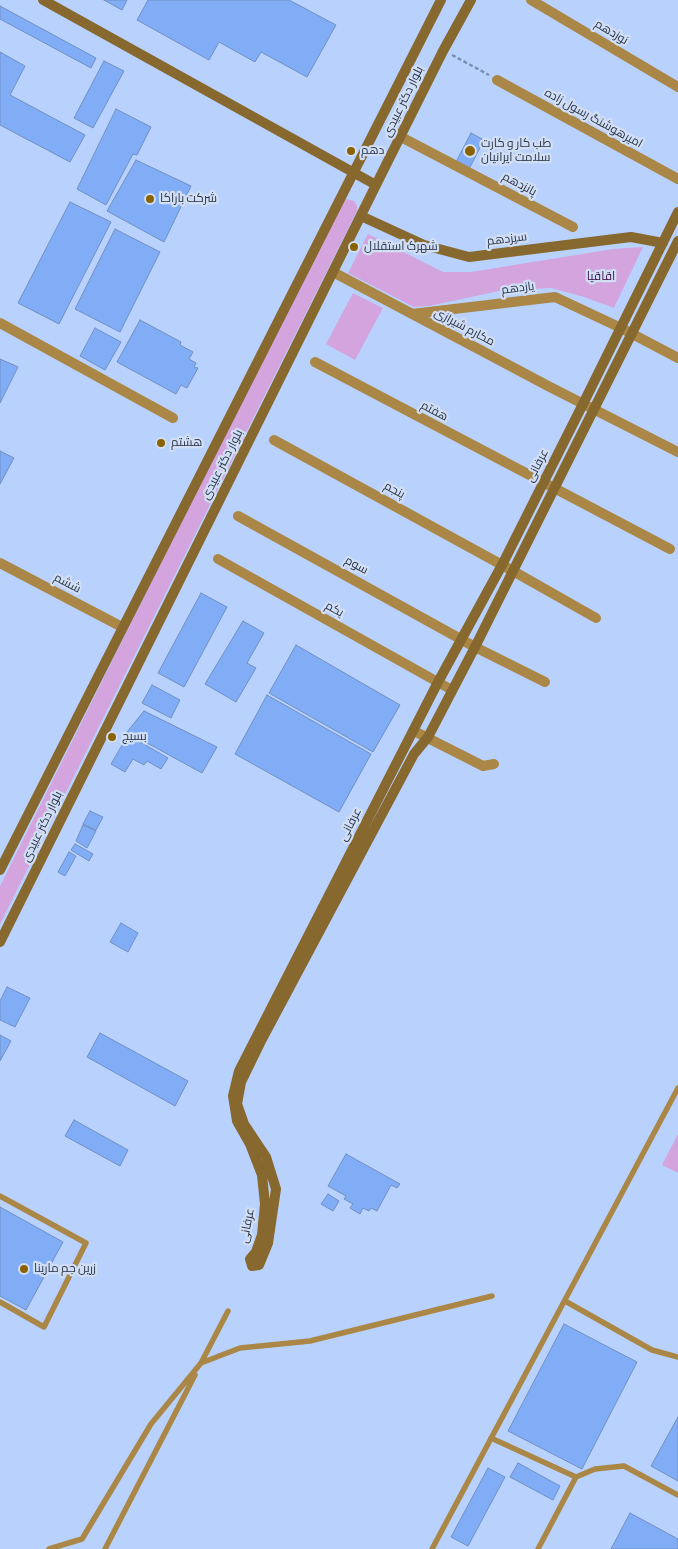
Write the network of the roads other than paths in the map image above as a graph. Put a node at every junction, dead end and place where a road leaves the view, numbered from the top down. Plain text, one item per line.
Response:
1 (43, 0) edge
2 (441, 0) edge
3 (470, 0) edge
4 (531, 0) edge
5 (497, 80) road end
6 (678, 87) edge
7 (401, 137) junction
8 (353, 171) junction
9 (678, 179) edge
10 (376, 185) junction
11 (678, 212) edge
12 (361, 216) junction
13 (573, 227) dead end
14 (663, 243) junction
15 (677, 247) edge
16 (333, 272) junction
17 (411, 314) junction
18 (0, 323) edge
19 (621, 328) junction
20 (632, 334) junction
21 (678, 358) edge
22 (314, 362) dead end
23 (583, 404) junction
24 (594, 409) junction
25 (172, 418) dead end
26 (274, 440) dead end
27 (678, 452) edge
28 (543, 483) junction
29 (555, 490) junction
30 (238, 516) dead end
31 (670, 549) dead end
32 (218, 559) dead end
33 (0, 563) edge
34 (502, 564) junction
35 (513, 571) junction
36 (596, 618) dead end
37 (122, 627) junction
38 (461, 639) junction
39 (475, 647) junction
40 (438, 682) junction
41 (545, 682) dead end
42 (452, 690) junction
43 (414, 731) junction
44 (428, 737) junction
45 (494, 764) dead end
46 (0, 870) edge
47 (0, 942) edge
48 (678, 1088) edge
49 (0, 1196) edge
50 (492, 1296) dead end
51 (565, 1301) junction
52 (0, 1302) edge
53 (228, 1311) dead end
54 (678, 1357) edge
55 (201, 1363) junction
56 (491, 1438) junction
57 (576, 1477) junction
58 (678, 1495) edge
59 (50, 1549) edge
60 (105, 1549) edge
61 (432, 1549) edge
62 (538, 1549) edge

1 - 8 street
2 - 8 street, بلوار دکتر عبیدی
3 - 7 street, بلوار دکتر عبیدی
4 - 6 street, نوزدهم
5 - 9 street, امیرهوشنگ رسول زاده
7 - 10 street, بلوار دکتر عبیدی
7 - 13 street, پانزدهم
8 - 10 street
8 - 37 street, بلوار دکتر عبیدی
10 - 12 street, بلوار دکتر عبیدی
11 - 14 street, عرفانی
12 - 14 street, سیزدهم
12 - 16 street, بلوار دکتر عبیدی
14 - 15 street
14 - 19 street, عرفانی
15 - 20 street, عرفانی
16 - 17 street, مکارم شیرازی
16 - 47 street, بلوار دکتر عبیدی
17 - 19 street, یازدهم
17 - 23 street, مکارم شیرازی
18 - 25 street
19 - 20 street, یازدهم
19 - 23 street, عرفانی
20 - 21 street, یازدهم
20 - 24 street, عرفانی
22 - 28 street, هفتم
23 - 24 street, مکارم شیرازی
23 - 28 street, عرفانی
24 - 27 street
24 - 29 street, عرفانی
26 - 34 street, پنجم
28 - 29 street, هفتم
28 - 34 street, عرفانی
29 - 31 street
29 - 35 street, عرفانی
30 - 38 street, سوم
32 - 40 street, یکم
33 - 37 street, ششم
34 - 35 street, پنجم
34 - 38 street, عرفانی
35 - 36 street
35 - 39 street, عرفانی
37 - 46 street, بلوار دکتر عبیدی
38 - 39 street, سوم
38 - 40 street, عرفانی
39 - 41 street, سوم
39 - 42 street, عرفانی
40 - 42 street, یکم
40 - 43 street, عرفانی
42 - 44 street, عرفانی
43 - 44 street
43 - 44 street, عرفانی
44 - 45 street
48 - 51 lane
49 - 52 lane
50 - 55 lane
51 - 54 lane
51 - 56 lane
53 - 55 lane
55 - 59 lane
55 - 60 lane
56 - 57 lane
56 - 61 lane
57 - 58 lane
57 - 62 lane

